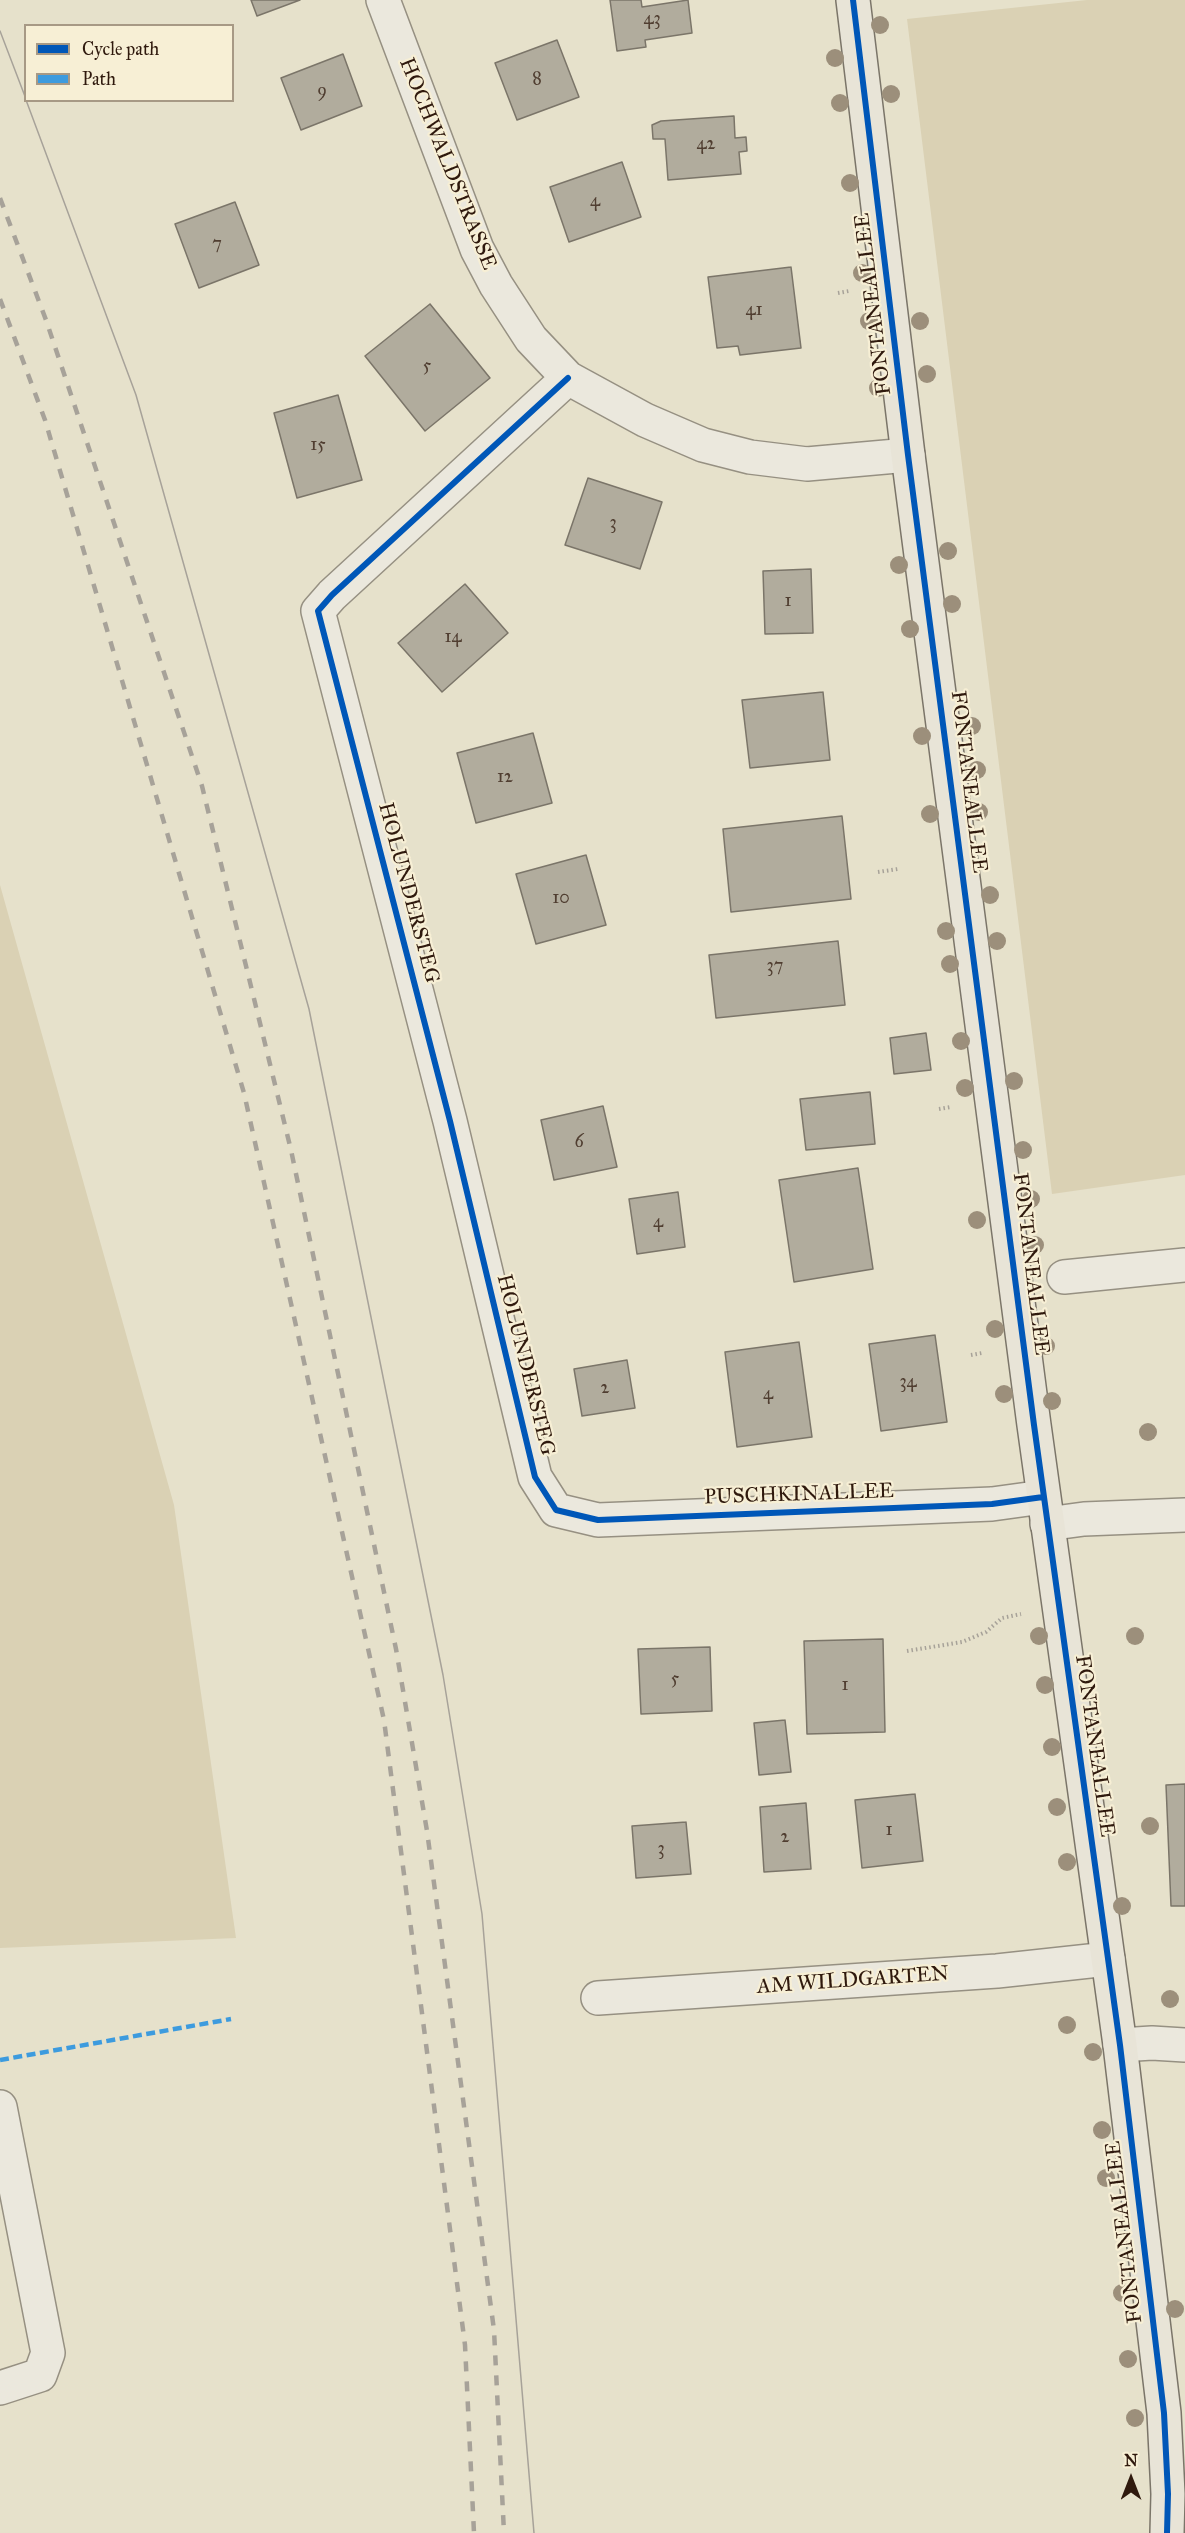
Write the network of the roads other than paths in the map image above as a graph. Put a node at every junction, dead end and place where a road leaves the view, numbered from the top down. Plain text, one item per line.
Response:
1 (383, 0) edge
2 (853, 0) edge
3 (568, 378) junction
4 (908, 455) junction
5 (1185, 1265) edge
6 (1064, 1277) dead end
7 (556, 1510) joint
8 (1045, 1511) junction
9 (1185, 1515) edge
10 (1108, 1959) junction
11 (598, 1998) dead end
12 (1119, 2045) junction
13 (1185, 2045) edge
14 (0, 2107) edge
15 (0, 2388) edge
16 (1167, 2533) edge

1 - 3 street, HOCHWALDSTRASSE
2 - 4 main road, FONTANEALLEE
3 - 4 street, HOCHWALDSTRASSE
3 - 7 street, HOLUNDERSTEG
4 - 8 main road, FONTANEALLEE
5 - 6 street
7 - 8 street, PUSCHKINALLEE
8 - 9 street, PUSCHKINALLEE
8 - 10 main road, FONTANEALLEE
10 - 11 street, AM WILDGARTEN
10 - 12 main road, FONTANEALLEE
12 - 13 street
12 - 16 main road, FONTANEALLEE
14 - 15 street

